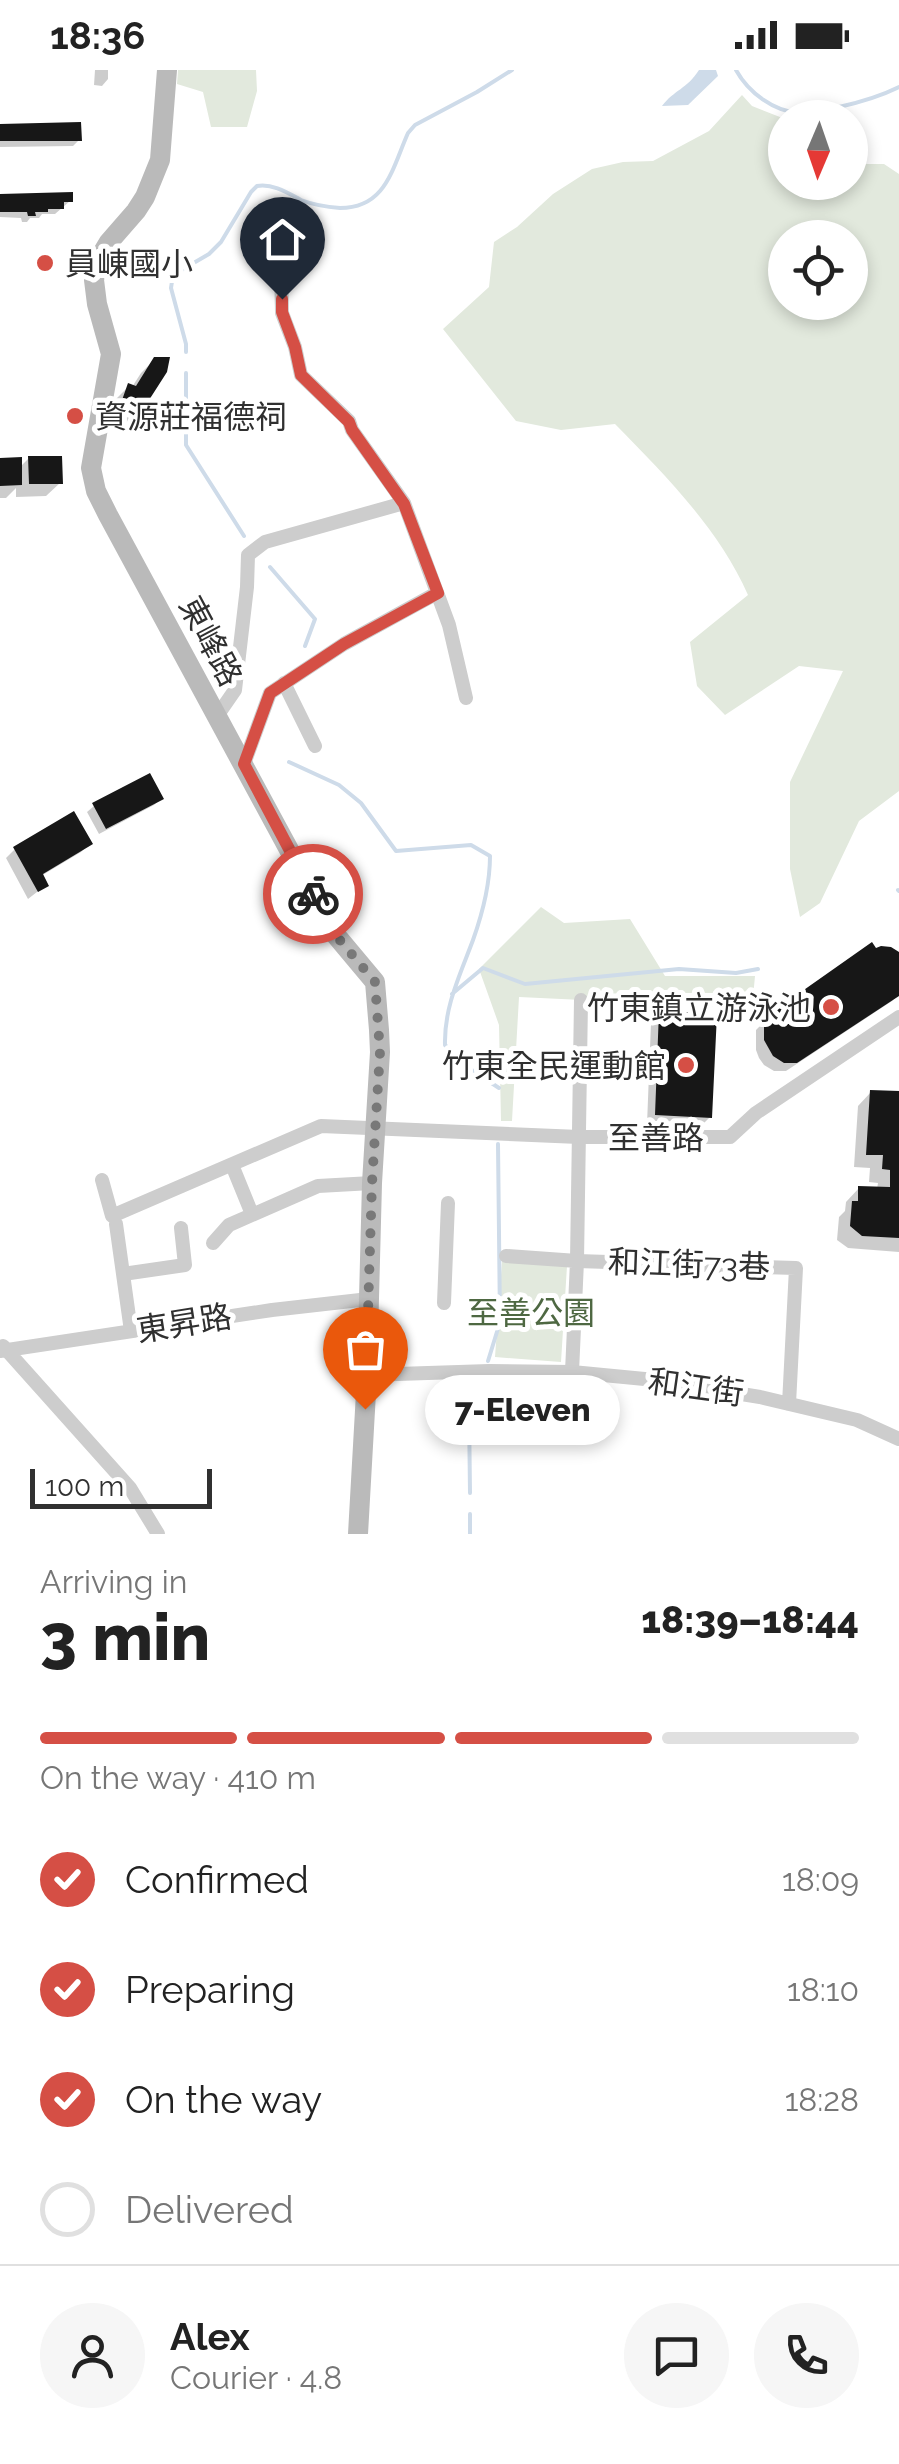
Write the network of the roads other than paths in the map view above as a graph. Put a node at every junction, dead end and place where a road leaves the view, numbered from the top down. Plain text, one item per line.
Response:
1 (167, 70) edge
2 (298, 218) dead end
3 (404, 504) junction
4 (438, 593) junction
5 (284, 683) junction
6 (466, 698) dead end
7 (217, 716) junction
8 (315, 746) dead end
9 (244, 764) junction
10 (581, 1000) dead end
11 (899, 1018) edge
12 (375, 1129) junction
13 (579, 1136) junction
14 (232, 1165) junction
15 (102, 1180) dead end
16 (372, 1183) junction
17 (448, 1204) dead end
18 (252, 1214) junction
19 (114, 1220) junction
20 (182, 1228) dead end
21 (213, 1243) dead end
22 (506, 1256) dead end
23 (577, 1261) junction
24 (123, 1274) junction
25 (369, 1299) junction
26 (444, 1303) dead end
27 (132, 1331) junction
28 (2, 1348) edge
29 (572, 1372) junction
30 (366, 1376) junction
31 (789, 1404) junction
32 (899, 1439) edge
33 (158, 1534) edge
34 (358, 1534) edge

1 - 7 main road, 東峰路
2 - 3 street
3 - 4 street
3 - 7 street
4 - 5 street
4 - 6 street
5 - 8 street
5 - 9 street
7 - 9 main road, 東峰路
9 - 12 main road, 東峰路
10 - 13 street
11 - 13 street, 至善路
12 - 13 street, 至善路
12 - 14 street, 至善路
12 - 16 main road, 東峰路
13 - 23 street
14 - 18 street
14 - 19 street, 至善路
15 - 19 street
16 - 18 street
16 - 25 main road, 東峰路
17 - 26 street
18 - 21 street
19 - 24 street
20 - 24 street
22 - 23 street, 和江街73巷
23 - 29 street
23 - 31 street, 和江街73巷
24 - 27 street
25 - 27 street, 東昇路
25 - 30 main road, 東峰路
27 - 28 street, 東昇路
28 - 33 street
29 - 30 street, 和江街
29 - 31 street, 和江街
30 - 34 main road, 東峰路
31 - 32 street, 和江街

